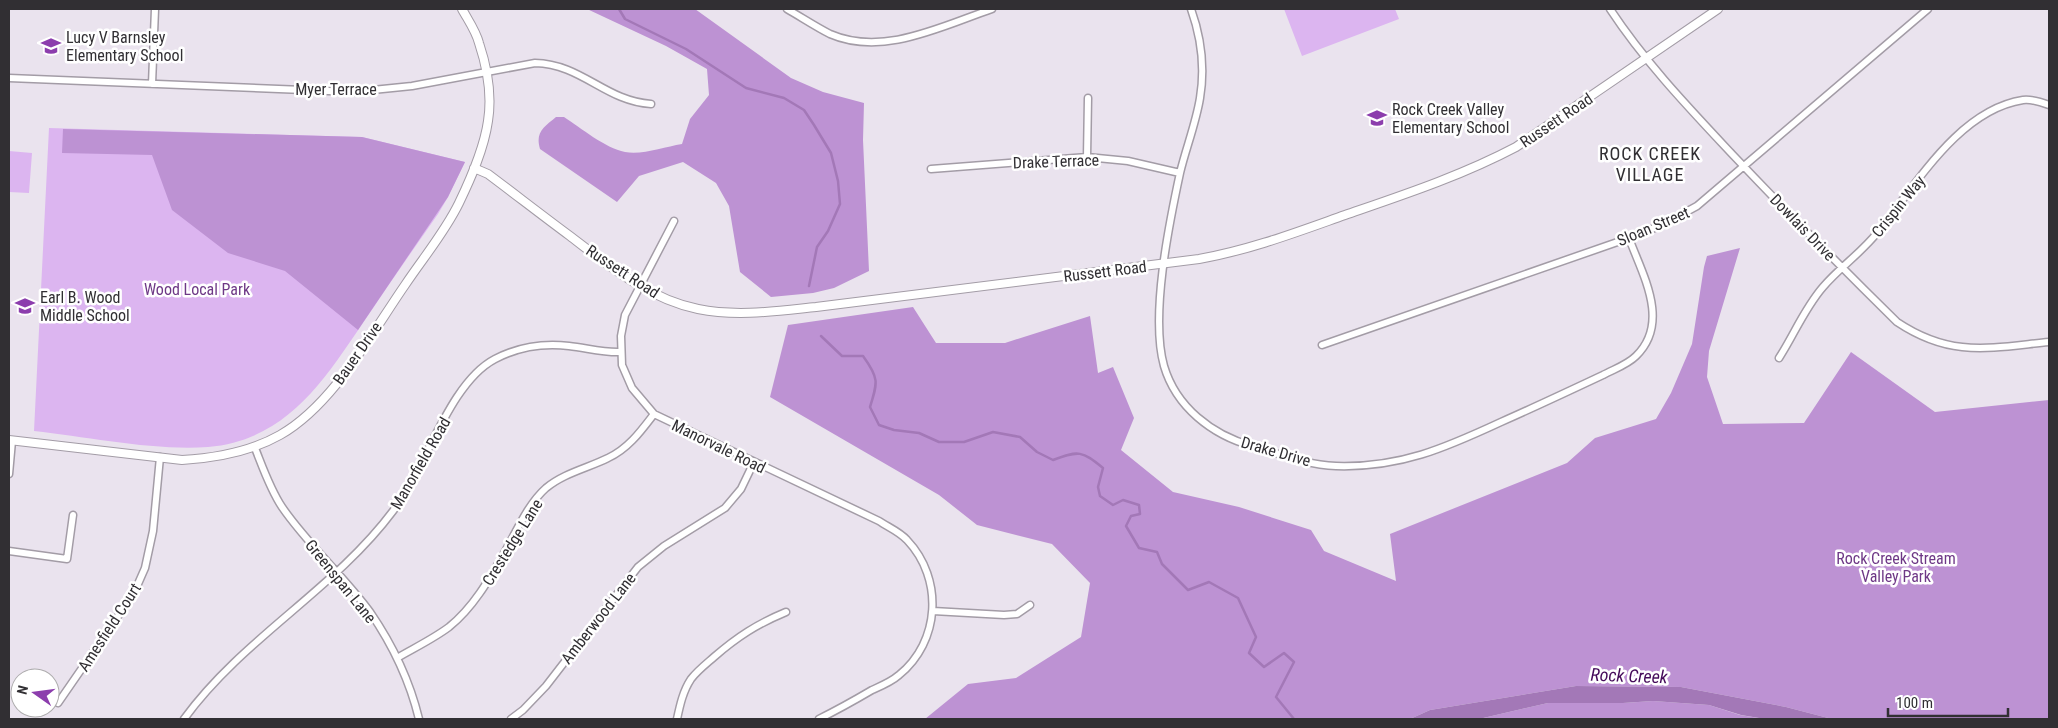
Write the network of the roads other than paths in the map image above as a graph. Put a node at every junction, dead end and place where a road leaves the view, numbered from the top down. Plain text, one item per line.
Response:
1 (155, 9) edge
2 (462, 9) edge
3 (787, 9) edge
4 (992, 9) edge
5 (1191, 9) edge
6 (1610, 9) edge
7 (1718, 9) edge
8 (1928, 9) edge
9 (1645, 59) junction
10 (487, 72) junction
11 (9, 78) edge
12 (152, 84) junction
13 (1088, 98) dead end
14 (651, 104) dead end
15 (2049, 105) edge
16 (1087, 157) junction
17 (1744, 167) junction
18 (474, 168) junction
19 (931, 169) dead end
20 (1180, 173) junction
21 (674, 221) dead end
22 (1629, 238) junction
23 (1164, 263) junction
24 (1842, 268) junction
25 (640, 286) junction
26 (2049, 342) edge
27 (1322, 345) dead end
28 (622, 352) junction
29 (1779, 358) dead end
30 (654, 414) junction
31 (11, 440) edge
32 (255, 448) junction
33 (160, 457) junction
34 (754, 462) junction
35 (9, 474) edge
36 (73, 515) dead end
37 (9, 551) edge
38 (336, 572) junction
39 (1030, 605) dead end
40 (933, 611) junction
41 (786, 612) dead end
42 (396, 658) junction
43 (60, 700) edge
44 (184, 719) edge
45 (419, 719) edge
46 (511, 719) edge
47 (677, 719) edge
48 (819, 719) edge

1 - 12 street
2 - 10 street, Bauer Drive
3 - 4 street
5 - 20 street, Drake Drive
6 - 9 street, Dowlais Drive
7 - 9 street, Russett Road
8 - 17 street, Sloan Street
9 - 17 street, Dowlais Drive
9 - 23 street, Russett Road
10 - 12 street, Myer Terrace
10 - 14 street, Myer Terrace
10 - 18 street, Bauer Drive
11 - 12 street, Myer Terrace
13 - 16 street
15 - 24 street, Crispin Way
16 - 19 street, Drake Terrace
16 - 20 street, Drake Terrace
17 - 22 street, Sloan Street
17 - 24 street, Dowlais Drive
18 - 25 street, Russett Road
18 - 32 street, Bauer Drive
20 - 23 street, Drake Drive
21 - 25 street, Manorvale Road
22 - 23 street, Drake Drive
22 - 27 street, Sloan Street
23 - 25 street, Russett Road
24 - 26 street, Dowlais Drive
24 - 29 street, Crispin Way
25 - 28 street, Manorvale Road
28 - 30 street, Manorvale Road
28 - 38 street, Manorfield Road
30 - 34 street, Manorvale Road
30 - 42 street, Crestedge Lane
31 - 33 street, Bauer Drive
31 - 35 street, Bauer Drive
32 - 33 street, Bauer Drive
32 - 38 street, Greenspan Lane
33 - 43 street, Amesfield Court
34 - 40 street, Manorvale Road
34 - 46 street, Amberwood Lane
36 - 37 street
38 - 42 street, Greenspan Lane
38 - 44 street, Manorfield Road
39 - 40 street
40 - 48 street, Manorvale Road
41 - 47 street
42 - 45 street, Greenspan Lane

